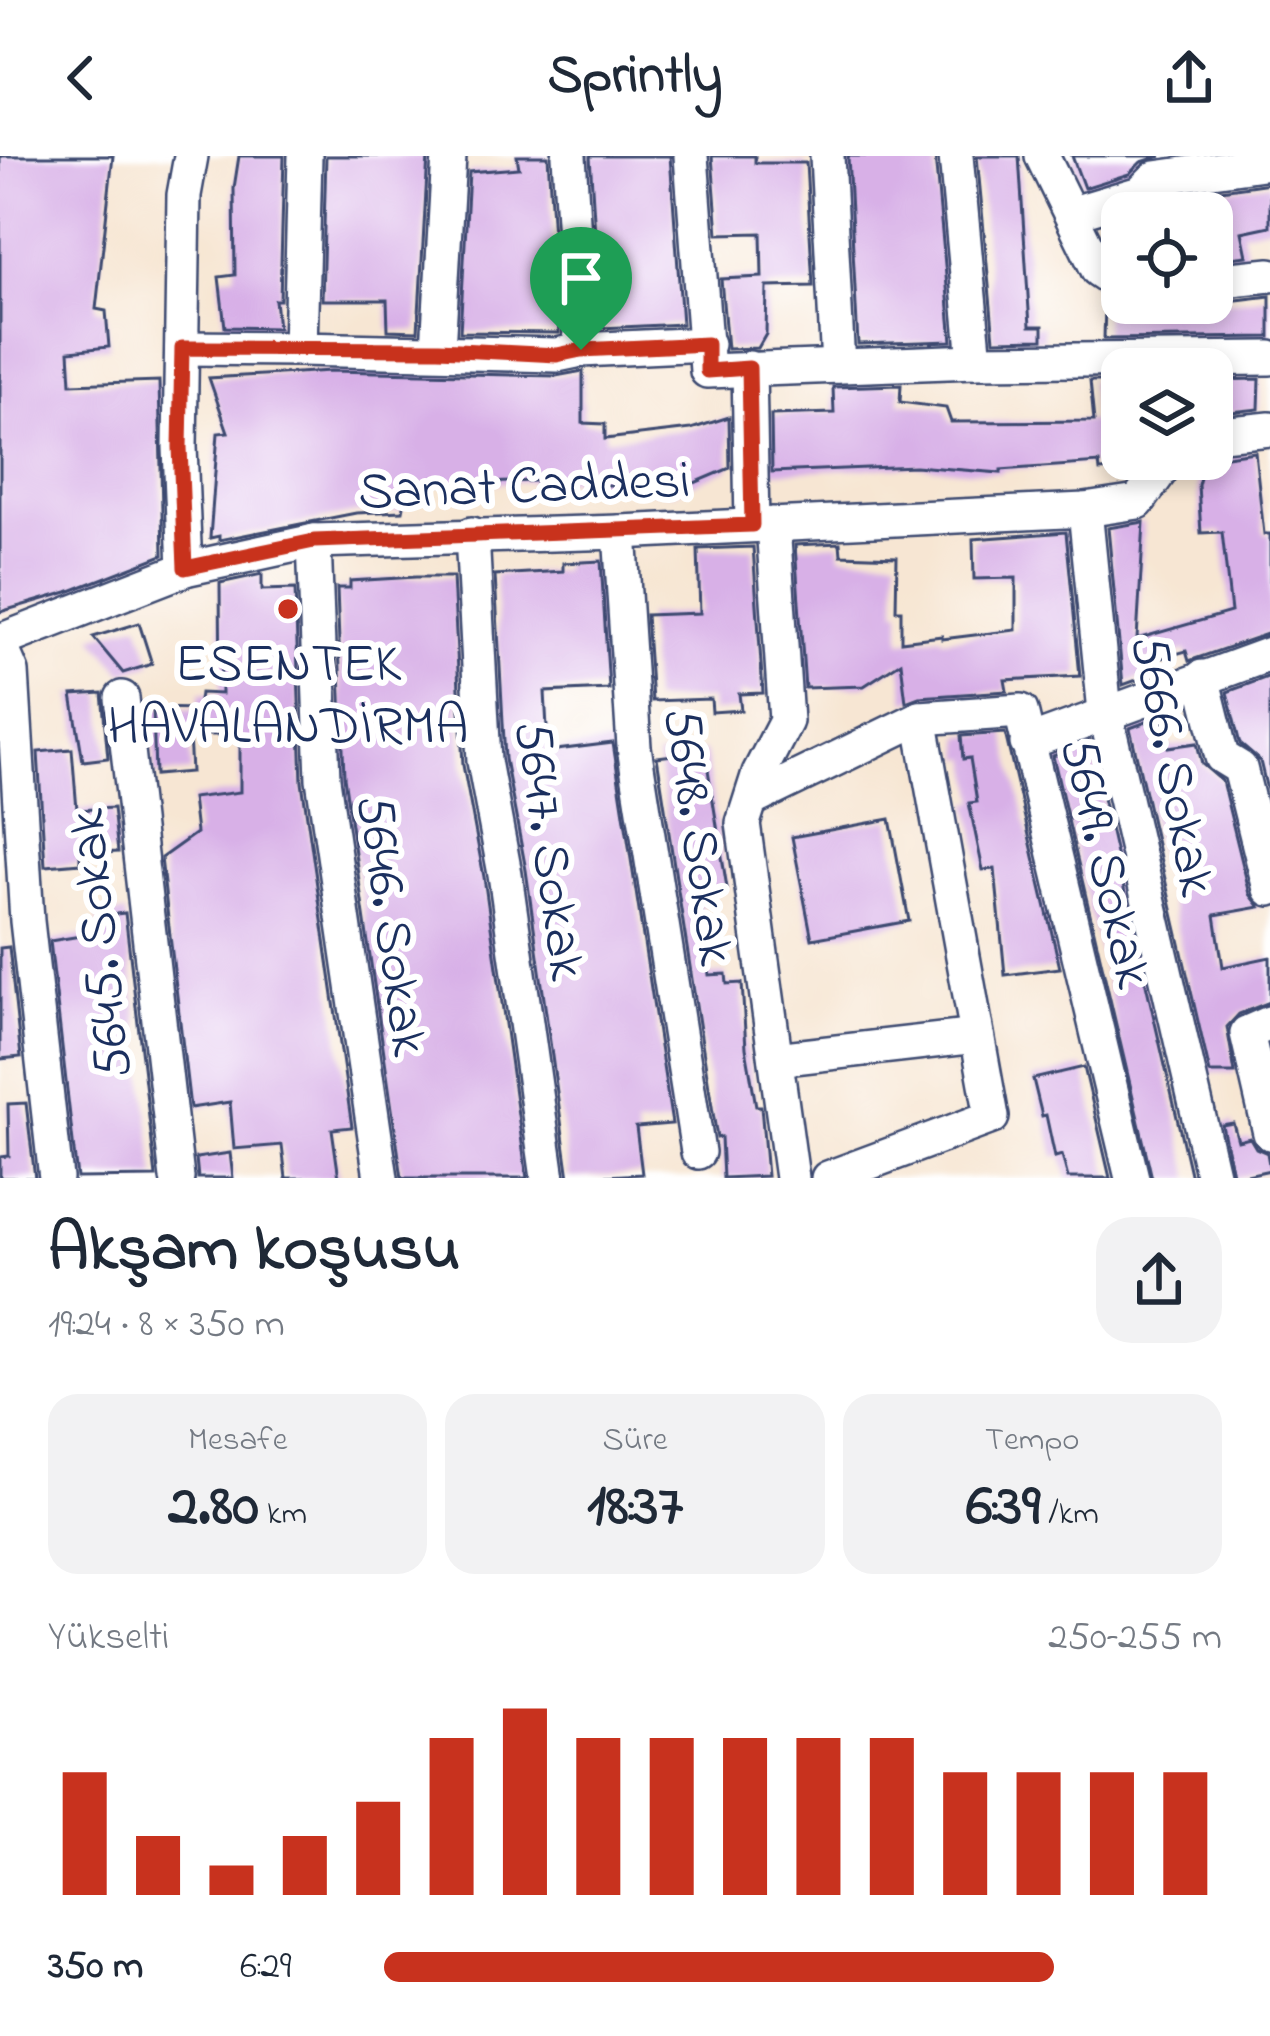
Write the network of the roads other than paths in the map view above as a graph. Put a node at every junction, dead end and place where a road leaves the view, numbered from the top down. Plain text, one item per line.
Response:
1 (191, 156) edge
2 (305, 156) edge
3 (449, 156) edge
4 (569, 156) edge
5 (692, 156) edge
6 (826, 156) edge
7 (956, 156) edge
8 (1042, 156) edge
9 (1270, 162) edge
10 (1073, 213) junction
11 (1101, 272) edge
12 (1270, 275) edge
13 (1233, 279) edge
14 (182, 348) junction
15 (300, 349) junction
16 (439, 349) junction
17 (581, 350) junction
18 (707, 358) junction
19 (1270, 358) edge
20 (975, 361) junction
21 (838, 366) junction
22 (749, 368) junction
23 (1270, 429) edge
24 (1233, 433) edge
25 (1154, 480) edge
26 (1085, 510) junction
27 (762, 525) junction
28 (620, 532) junction
29 (472, 534) junction
30 (314, 541) junction
31 (185, 568) junction
32 (0, 643) edge
33 (1270, 655) edge
34 (1202, 677) junction
35 (122, 698) dead end
36 (1105, 712) junction
37 (920, 718) junction
38 (1028, 743) junction
39 (751, 800) junction
40 (1270, 889) edge
41 (14, 931) edge
42 (1270, 1023) edge
43 (977, 1036) junction
44 (776, 1059) junction
45 (1270, 1132) edge
46 (698, 1152) dead end
47 (56, 1178) edge
48 (176, 1178) edge
49 (381, 1178) edge
50 (548, 1178) edge
51 (792, 1178) edge
52 (828, 1178) edge
53 (1132, 1178) edge
54 (1213, 1178) edge

1 - 14 street
2 - 15 street
3 - 16 street
4 - 17 street
5 - 18 street
6 - 21 street
7 - 20 street
8 - 10 street
9 - 10 street
10 - 11 street
12 - 13 street
14 - 15 street
14 - 31 street
15 - 16 street
16 - 17 street
17 - 18 street
18 - 22 street
19 - 20 street
20 - 21 street
21 - 22 street
22 - 27 street
23 - 24 street
25 - 26 street, Sanat Caddesi
26 - 27 street, Sanat Caddesi
26 - 36 street, 5666. Sokak
27 - 28 street, Sanat Caddesi
27 - 39 street
28 - 29 street, Sanat Caddesi
28 - 46 street, 5648. Sokak
29 - 30 street, Sanat Caddesi
29 - 50 street, 5647. Sokak
30 - 31 street, Sanat Caddesi
30 - 49 street, 5646. Sokak
31 - 32 street, Sanat Caddesi
32 - 41 street
33 - 34 street
34 - 36 street
34 - 40 street
35 - 48 street, 5645. Sokak
36 - 38 street
36 - 54 street, 5666. Sokak
37 - 38 street, 5649. Sokak
37 - 39 street, 5649. Sokak
37 - 43 street
38 - 53 street, 5649. Sokak
39 - 44 street
41 - 47 street
42 - 45 street
43 - 44 street
43 - 52 street
44 - 51 street

